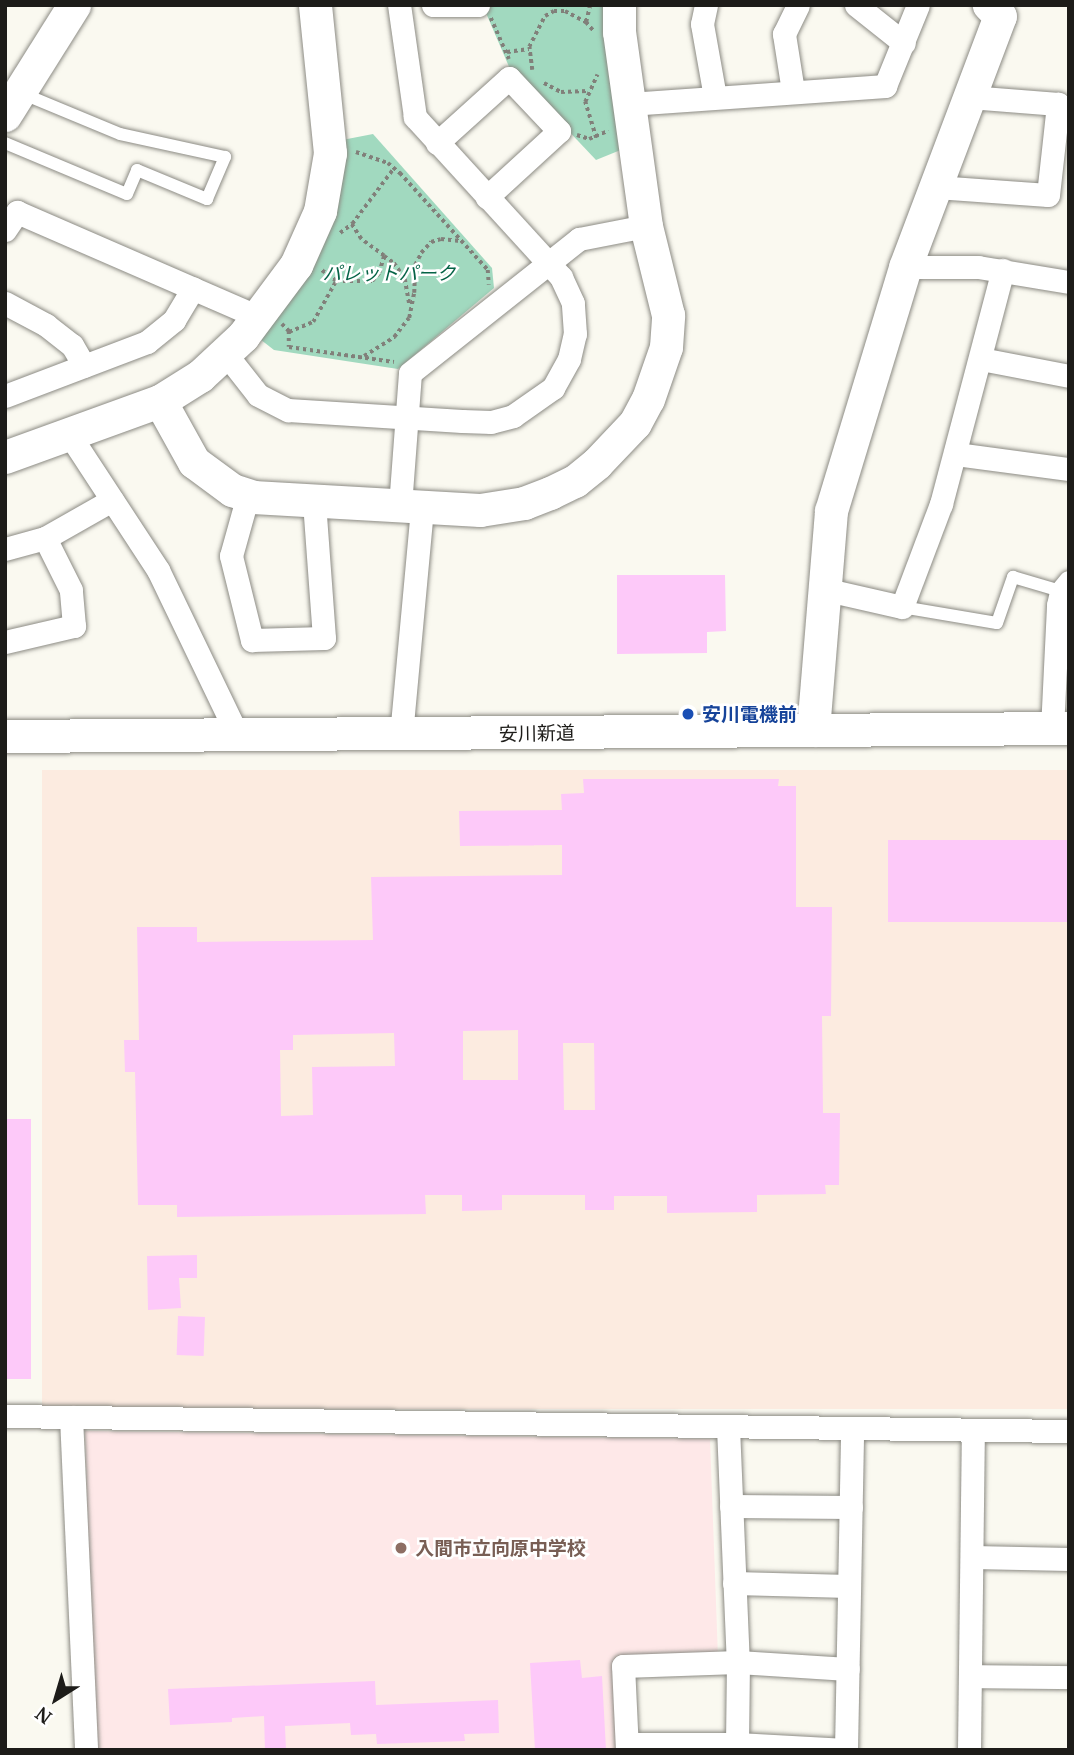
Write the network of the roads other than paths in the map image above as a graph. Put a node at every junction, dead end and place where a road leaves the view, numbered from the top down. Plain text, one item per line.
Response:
1 (315, 5) edge
2 (399, 5) edge
3 (433, 5) edge
4 (478, 5) edge
5 (619, 5) edge
6 (706, 5) edge
7 (798, 5) edge
8 (856, 5) edge
9 (918, 5) edge
10 (66, 8) edge
11 (997, 9) edge
12 (904, 43) junction
13 (793, 91) junction
14 (715, 97) junction
15 (969, 97) junction
16 (11, 103) edge
17 (629, 104) junction
18 (5, 143) edge
19 (437, 143) junction
20 (936, 187) junction
21 (487, 197) junction
22 (646, 226) junction
23 (5, 230) edge
24 (549, 263) junction
25 (905, 267) junction
26 (1003, 270) junction
27 (1069, 282) edge
28 (193, 288) junction
29 (5, 303) edge
30 (262, 312) junction
31 (225, 353) junction
32 (981, 359) junction
33 (84, 366) junction
34 (1069, 376) edge
35 (5, 396) edge
36 (160, 401) junction
37 (405, 418) junction
38 (69, 434) junction
39 (956, 454) junction
40 (5, 457) edge
41 (1069, 469) edge
42 (248, 495) junction
43 (112, 499) junction
44 (314, 501) junction
45 (411, 507) junction
46 (46, 538) junction
47 (5, 549) edge
48 (823, 589) junction
49 (1066, 589) edge
50 (902, 607) junction
51 (5, 642) edge
52 (1060, 728) edge
53 (813, 730) junction
54 (401, 735) junction
55 (5, 736) edge
56 (238, 736) junction
57 (5, 1416) edge
58 (71, 1417) junction
59 (728, 1427) junction
60 (852, 1429) junction
61 (973, 1431) junction
62 (1069, 1431) edge
63 (731, 1506) junction
64 (851, 1507) junction
65 (972, 1557) junction
66 (1069, 1559) edge
67 (734, 1583) junction
68 (849, 1586) junction
69 (738, 1662) junction
70 (848, 1669) junction
71 (970, 1676) junction
72 (1069, 1677) edge
73 (627, 1747) edge
74 (737, 1747) edge
75 (86, 1750) edge
76 (846, 1750) edge
77 (969, 1750) edge

1 - 30 street
2 - 19 street
3 - 4 street
5 - 17 street
6 - 14 street
7 - 13 street
8 - 12 street
9 - 12 street
10 - 16 street
11 - 15 street
12 - 13 street
13 - 14 street
14 - 17 street
15 - 20 street
15 - 20 street
16 - 18 lane
17 - 22 street
19 - 21 street
19 - 21 street
20 - 25 street
21 - 24 street
22 - 24 street
22 - 45 street
23 - 28 street
24 - 37 street
24 - 37 street
25 - 26 street
25 - 48 street
26 - 27 street
26 - 32 street
28 - 30 street
28 - 33 street
29 - 33 street
30 - 31 street
31 - 36 street
31 - 37 street
32 - 34 street
32 - 39 street
33 - 35 street
36 - 38 street
36 - 42 street
37 - 45 street
38 - 40 street
38 - 43 street
39 - 41 street
39 - 50 street
42 - 44 street
42 - 44 street
43 - 46 street
43 - 56 street
44 - 45 street
45 - 54 street
46 - 47 street
46 - 51 street
48 - 50 street
48 - 53 street
49 - 50 lane
49 - 52 street
52 - 53 street, 安川新道
53 - 54 street, 安川新道
54 - 56 street, 安川新道
55 - 56 street, 安川新道
57 - 58 street
58 - 59 street
58 - 75 street
59 - 60 street
59 - 63 street
60 - 61 street
60 - 64 street
61 - 62 street
61 - 65 street
63 - 64 street
63 - 67 street
64 - 68 street
65 - 66 street
65 - 71 street
67 - 68 street
67 - 69 street
68 - 70 street
69 - 70 street
69 - 73 street
69 - 74 street
70 - 76 street
71 - 72 street
71 - 77 street
73 - 74 street
74 - 76 street

